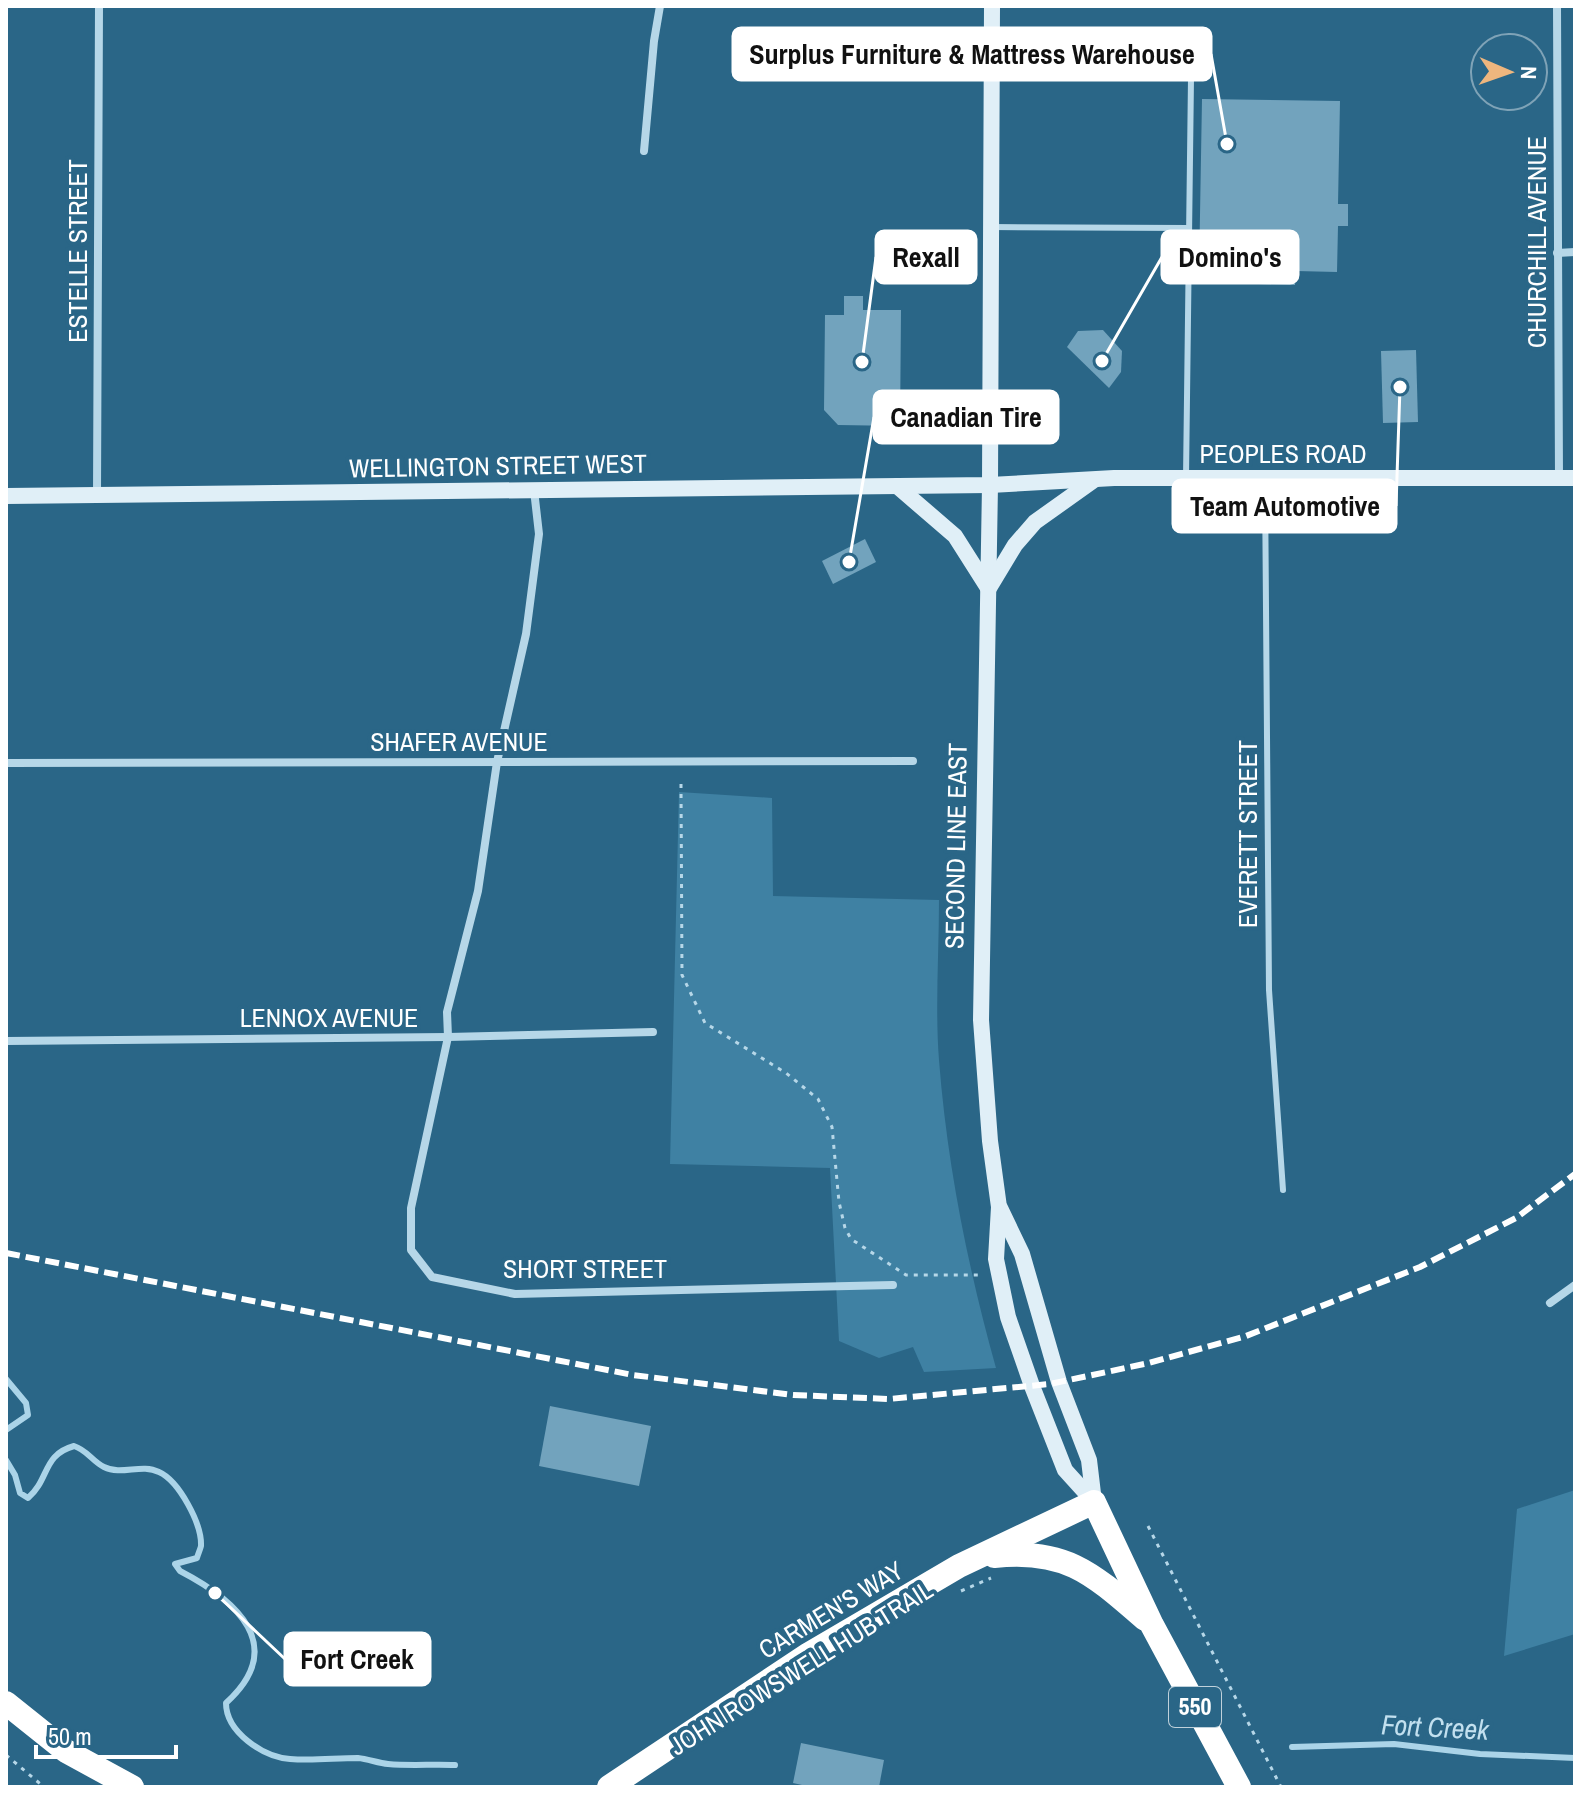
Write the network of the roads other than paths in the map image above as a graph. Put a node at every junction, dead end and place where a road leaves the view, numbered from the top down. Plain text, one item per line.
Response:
1 (99, 6) edge
2 (660, 6) edge
3 (992, 6) edge
4 (1557, 6) edge
5 (1191, 78) dead end
6 (644, 151) dead end
7 (991, 227) junction
8 (1189, 228) junction
9 (1575, 252) edge
10 (1557, 253) junction
11 (1265, 477) junction
12 (1186, 478) junction
13 (1567, 478) edge
14 (1095, 479) junction
15 (990, 485) junction
16 (897, 486) junction
17 (534, 489) junction
18 (97, 495) junction
19 (6, 496) edge
20 (989, 589) junction
21 (913, 761) dead end
22 (497, 762) junction
23 (6, 763) edge
24 (653, 1032) dead end
25 (448, 1037) junction
26 (6, 1041) edge
27 (1283, 1190) dead end
28 (999, 1207) junction
29 (893, 1285) dead end
30 (1575, 1285) edge
31 (1550, 1303) dead end
32 (1094, 1502) junction
33 (977, 1557) junction
34 (1152, 1625) junction
35 (6, 1703) edge
36 (132, 1787) edge
37 (609, 1787) edge
38 (1239, 1787) edge

1 - 18 street, ESTELLE STREET
2 - 6 street
3 - 7 main road, 550
4 - 10 street, CHURCHILL AVENUE
5 - 8 lane
7 - 8 lane
7 - 15 main road, 550
8 - 12 lane
9 - 10 street
10 - 13 street, CHURCHILL AVENUE
11 - 12 main road, PEOPLES ROAD
11 - 13 main road, PEOPLES ROAD
11 - 27 lane, EVERETT STREET
12 - 14 main road, PEOPLES ROAD
14 - 15 main road, PEOPLES ROAD
14 - 20 main road
15 - 16 main road, WELLINGTON STREET WEST
15 - 20 main road, SECOND LINE EAST / 550
16 - 17 main road, WELLINGTON STREET WEST
16 - 20 main road
17 - 18 main road, WELLINGTON STREET WEST
17 - 22 street, SHORT STREET
18 - 19 main road, WELLINGTON STREET WEST
20 - 28 main road, SECOND LINE EAST / 550
21 - 22 street, SHAFER AVENUE
22 - 23 street, SHAFER AVENUE
22 - 25 street, SHORT STREET
24 - 25 street, LENNOX AVENUE
25 - 26 street, LENNOX AVENUE
25 - 29 street, SHORT STREET
28 - 32 main road, SECOND LINE EAST / 550
28 - 32 main road, SECOND LINE EAST / 550
30 - 31 street
32 - 33 highway, CARMEN'S WAY
32 - 34 highway, SECOND LINE EAST / 550
33 - 34 highway
33 - 37 highway, CARMEN'S WAY
34 - 38 highway, SECOND LINE EAST / 550
35 - 36 highway

